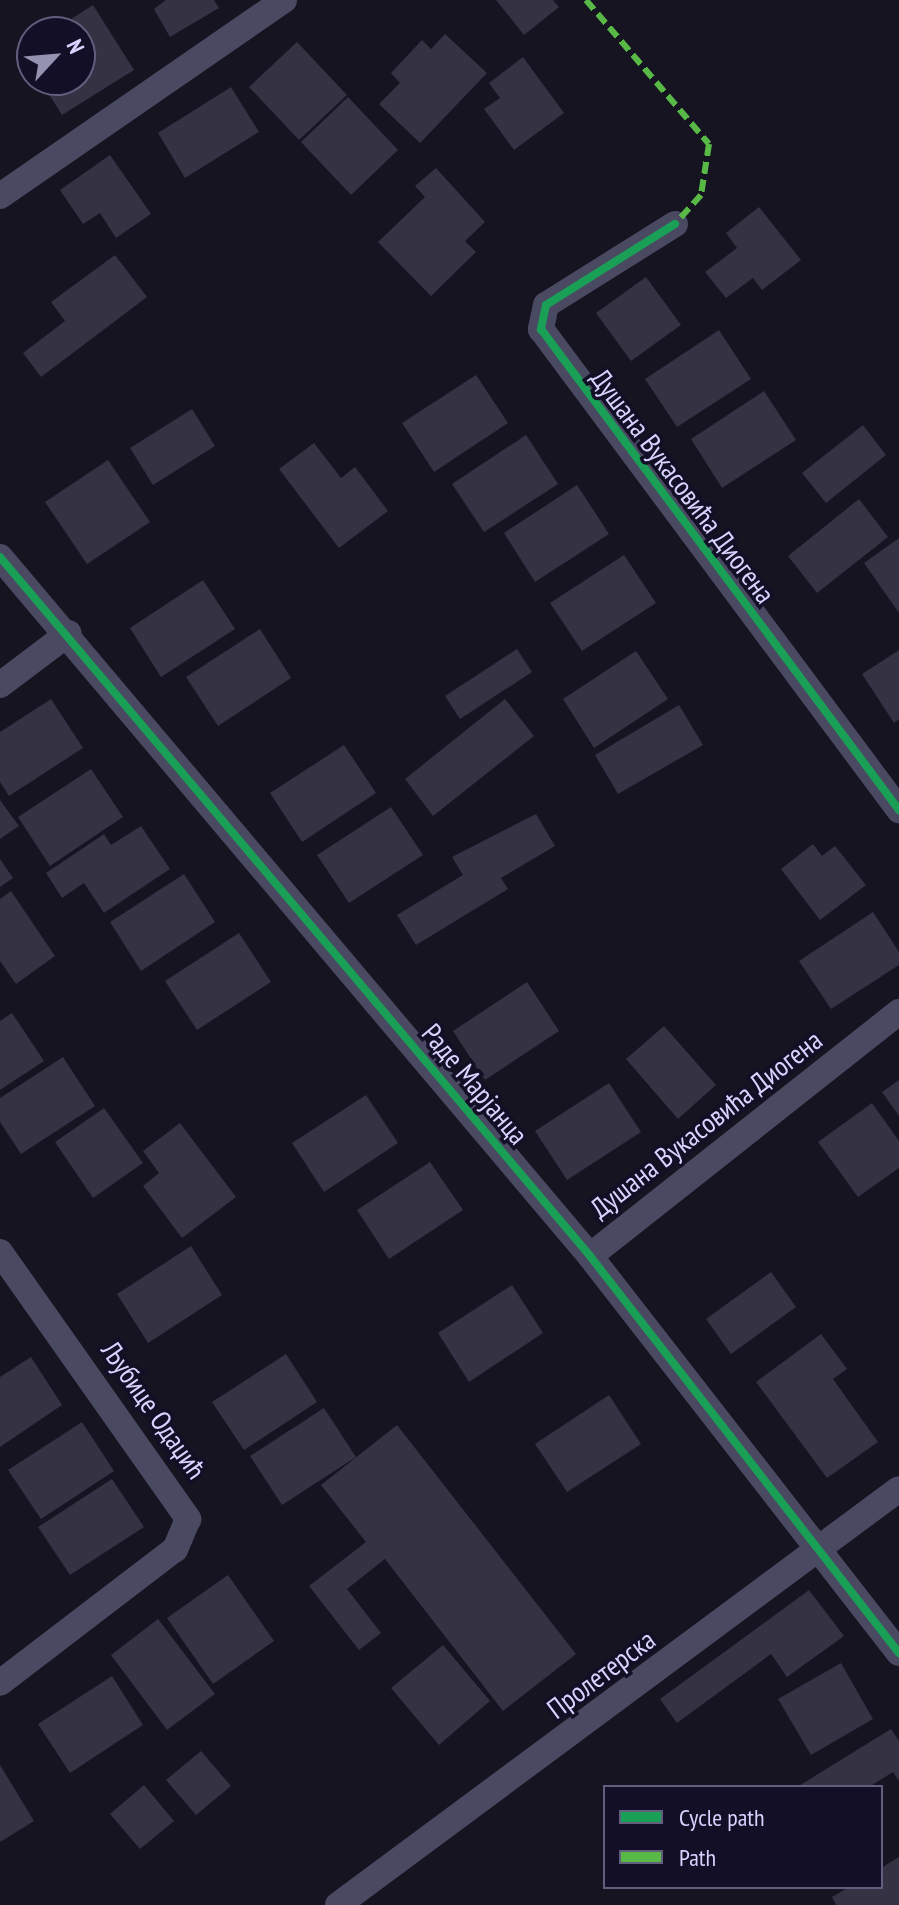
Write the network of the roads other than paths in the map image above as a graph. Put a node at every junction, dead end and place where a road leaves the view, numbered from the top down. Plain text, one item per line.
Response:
1 (284, 0) edge
2 (0, 196) edge
3 (675, 224) dead end
4 (0, 557) edge
5 (69, 633) junction
6 (0, 685) edge
7 (899, 810) edge
8 (899, 1012) edge
9 (0, 1252) edge
10 (590, 1256) junction
11 (899, 1489) edge
12 (823, 1548) junction
13 (899, 1653) edge
14 (0, 1683) edge
15 (338, 1905) edge

1 - 2 street
3 - 7 street, Душана Вукасовића Диогена
4 - 5 street, Раде Марјанца
5 - 6 street
5 - 10 street, Раде Марјанца
8 - 10 street, Душана Вукасовића Диогена
9 - 14 street, Љубице Одаџић
10 - 12 street, Раде Марјанца
11 - 12 street, Пролетерска
12 - 13 street, Раде Марјанца
12 - 15 street, Пролетерска

